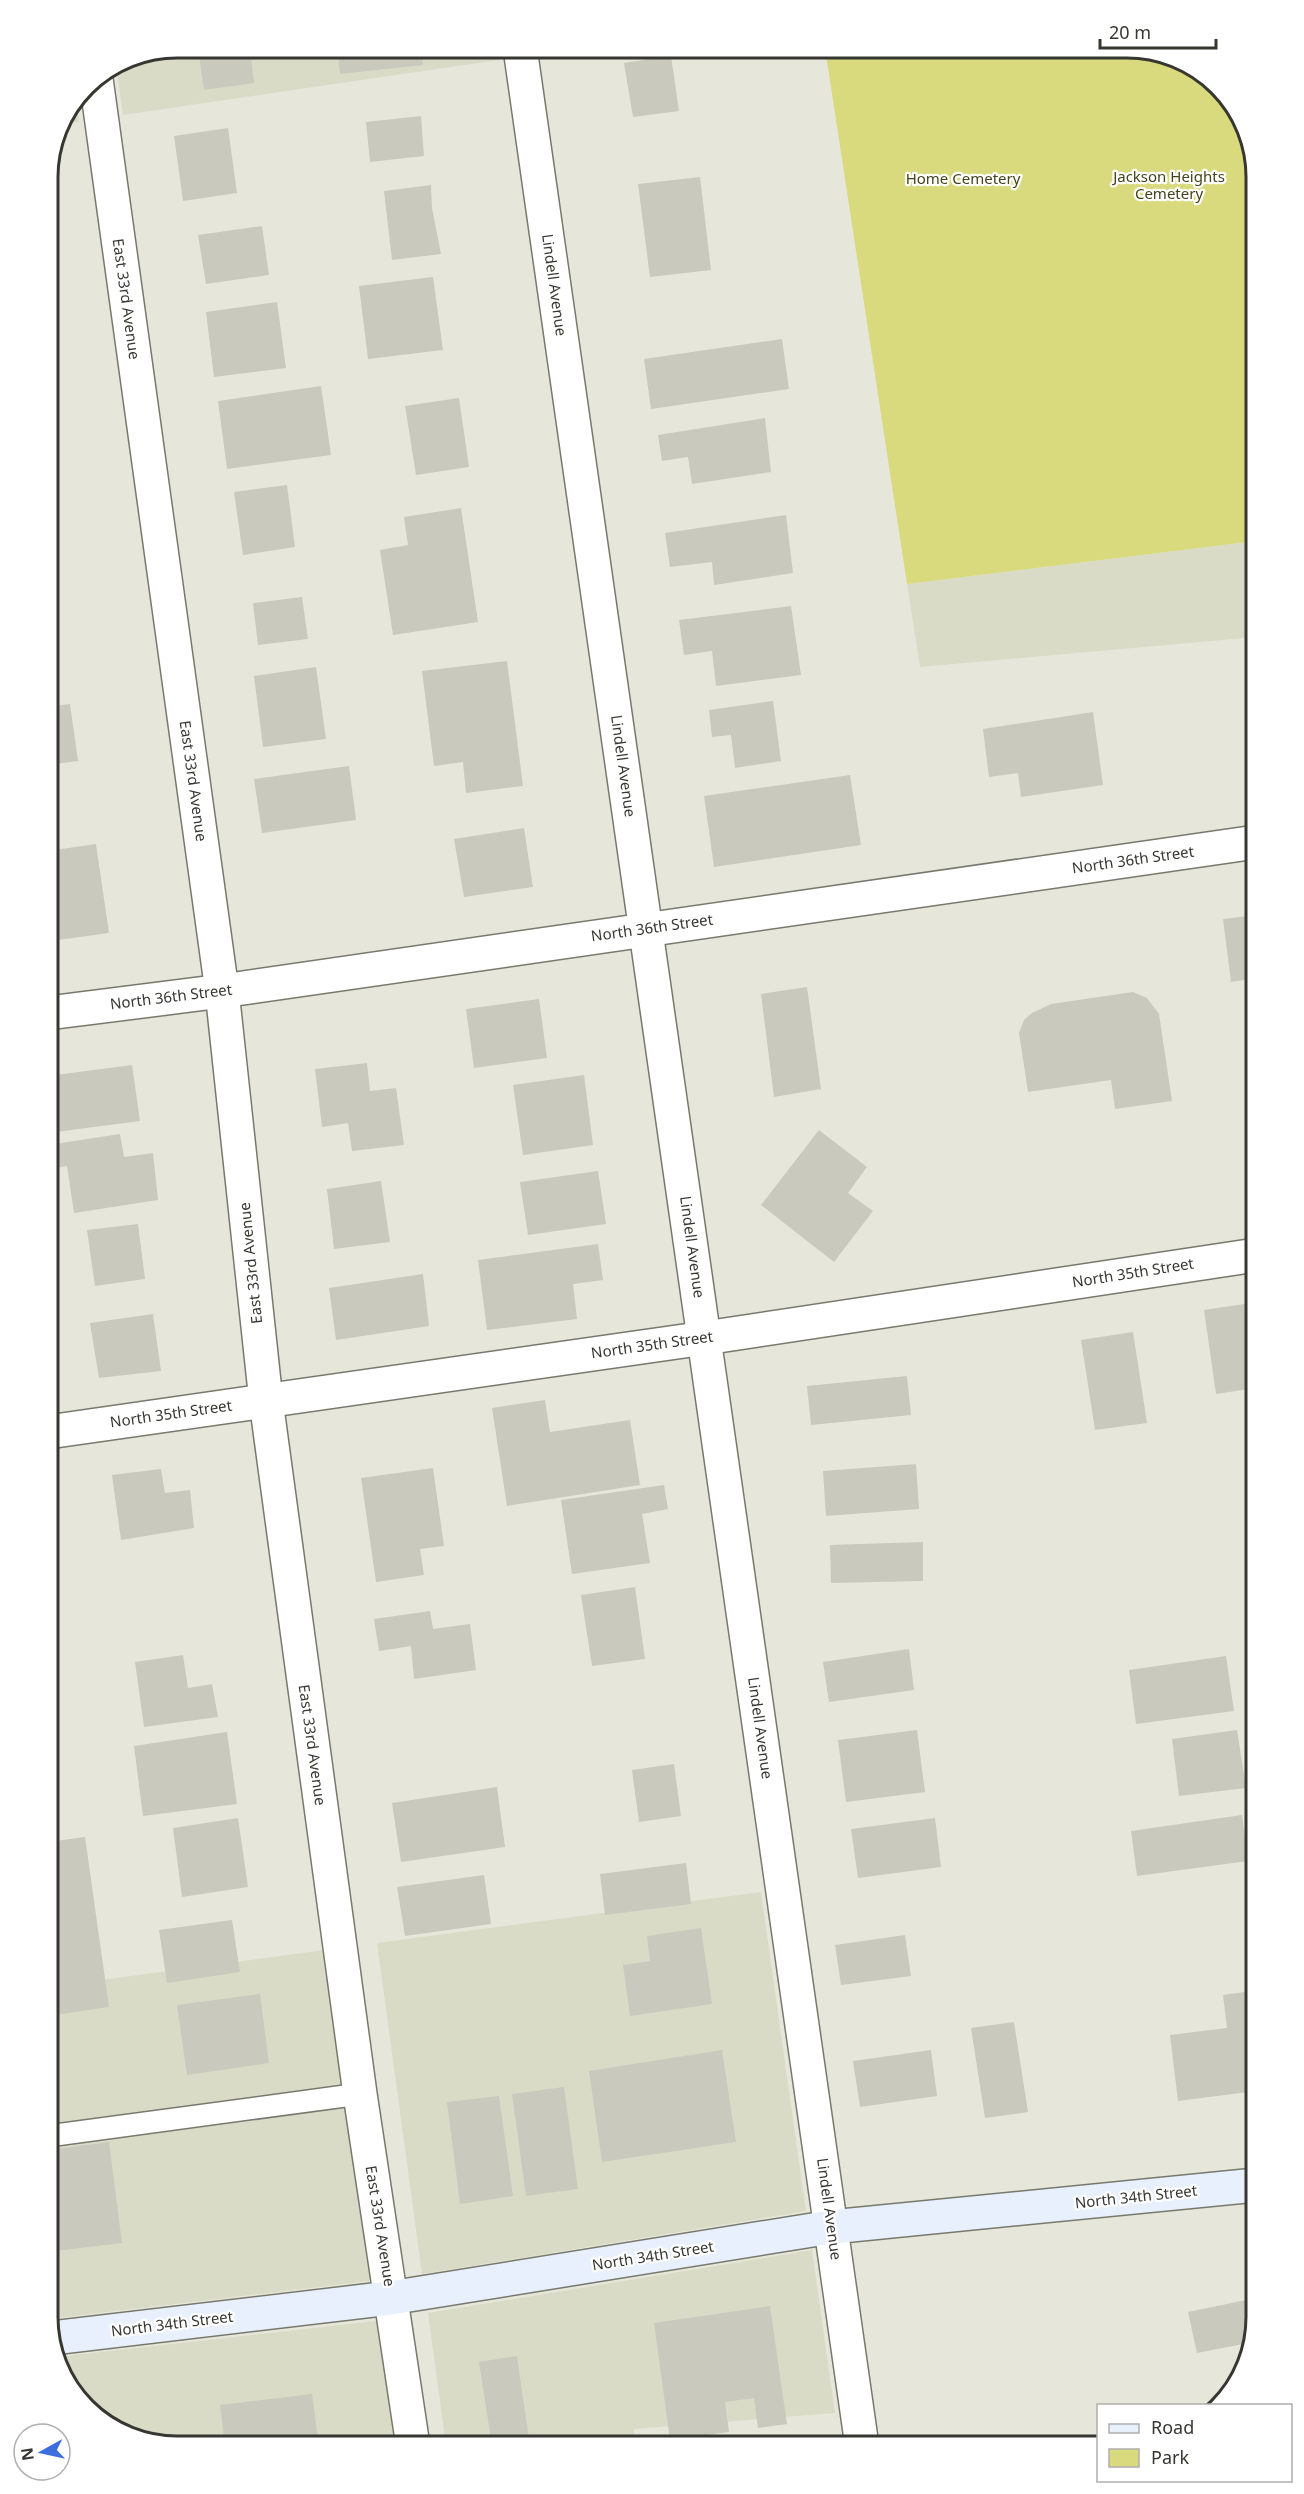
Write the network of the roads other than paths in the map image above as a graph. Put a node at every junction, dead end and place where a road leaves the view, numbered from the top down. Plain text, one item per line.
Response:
1 (522, 59) edge
2 (97, 89) edge
3 (1246, 843) edge
4 (647, 929) junction
5 (222, 991) junction
6 (59, 1012) edge
7 (1246, 1257) edge
8 (705, 1338) junction
9 (266, 1401) junction
10 (58, 1431) edge
11 (360, 2094) junction
12 (58, 2135) edge
13 (1246, 2186) edge
14 (831, 2227) junction
15 (390, 2298) junction
16 (61, 2337) edge
17 (411, 2435) edge
18 (861, 2436) edge

1 - 4 street, Lindell Avenue
2 - 5 street, East 33rd Avenue
3 - 4 street, North 36th Street
4 - 5 street, North 36th Street
4 - 8 street, Lindell Avenue
5 - 6 street, North 36th Street
5 - 9 street, East 33rd Avenue
7 - 8 street, North 35th Street
8 - 9 street, North 35th Street
8 - 14 street, Lindell Avenue
9 - 10 street, North 35th Street
9 - 11 street, East 33rd Avenue
11 - 12 lane
11 - 15 street, East 33rd Avenue
13 - 14 street, North 34th Street
14 - 15 street, North 34th Street
14 - 18 street, Lindell Avenue
15 - 16 street, North 34th Street
15 - 17 street, East 33rd Avenue

